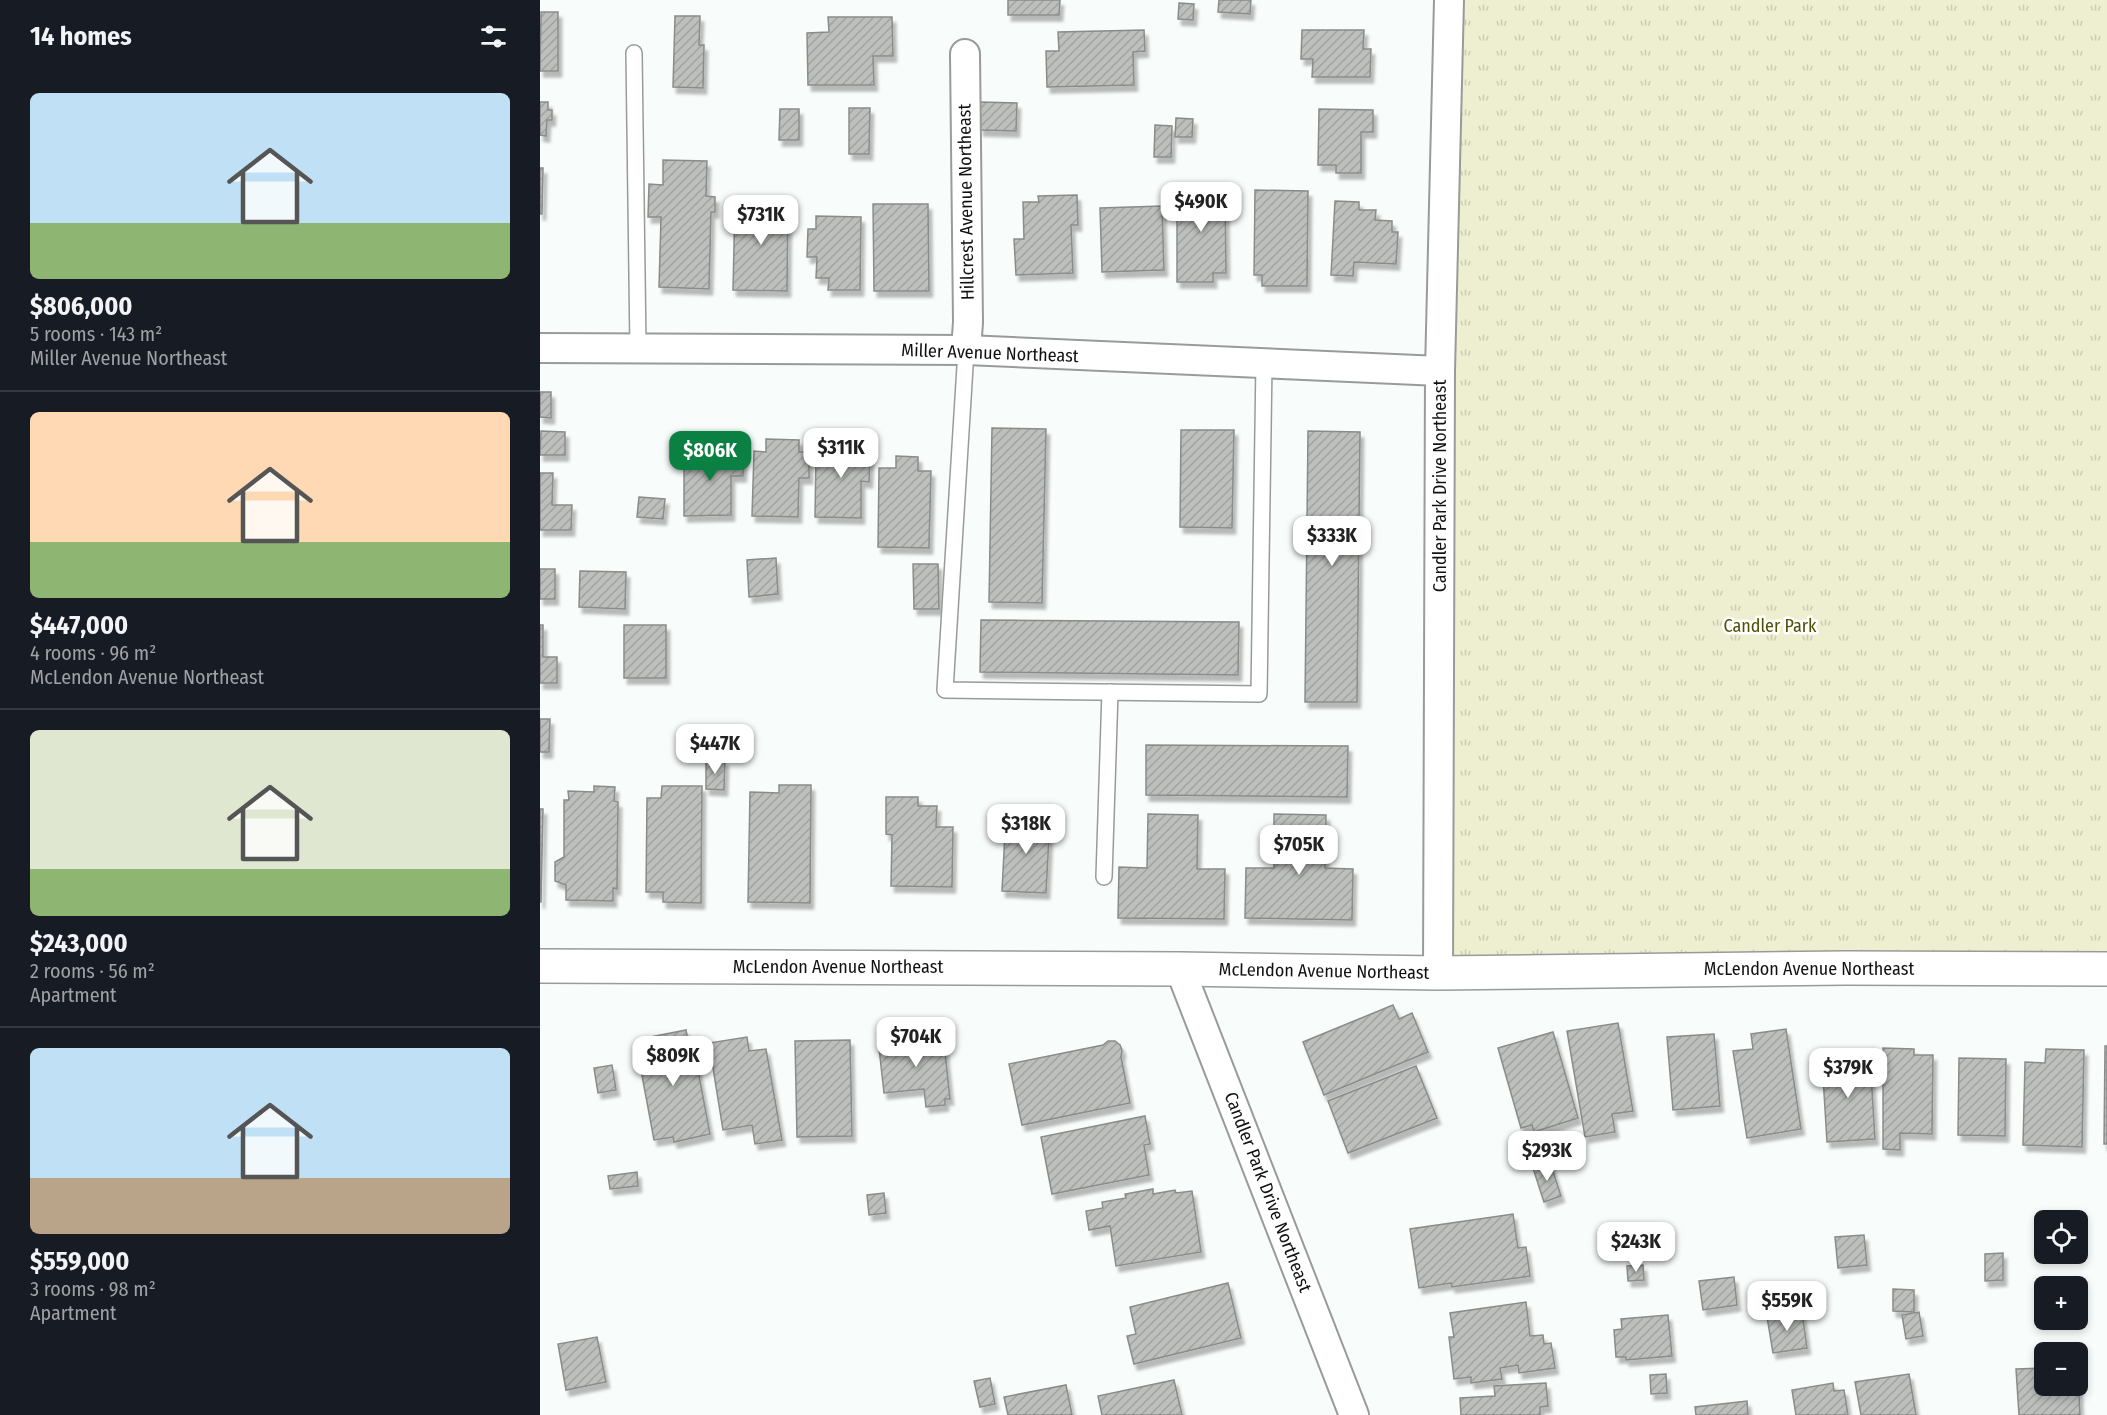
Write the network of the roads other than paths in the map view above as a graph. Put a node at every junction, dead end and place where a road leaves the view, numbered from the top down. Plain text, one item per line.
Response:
1 (1449, 0) edge
2 (634, 53) dead end
3 (965, 54) dead end
4 (540, 348) edge
5 (638, 348) junction
6 (966, 350) junction
7 (1264, 363) junction
8 (1440, 370) junction
9 (1110, 692) junction
10 (1104, 876) dead end
11 (540, 966) edge
12 (1180, 969) junction
13 (2107, 969) edge
14 (1438, 973) junction
15 (1354, 1415) edge

1 - 8 street, Candler Park Drive Northeast
2 - 5 lane
3 - 6 street, Hillcrest Avenue Northeast
4 - 5 street, Miller Avenue Northeast
5 - 6 street, Miller Avenue Northeast
6 - 7 street, Miller Avenue Northeast
6 - 9 lane
7 - 8 street, Miller Avenue Northeast
7 - 9 lane
8 - 14 street, Candler Park Drive Northeast
9 - 10 lane
11 - 12 street, McLendon Avenue Northeast
12 - 14 street, McLendon Avenue Northeast
12 - 15 street, Candler Park Drive Northeast
13 - 14 street, McLendon Avenue Northeast

